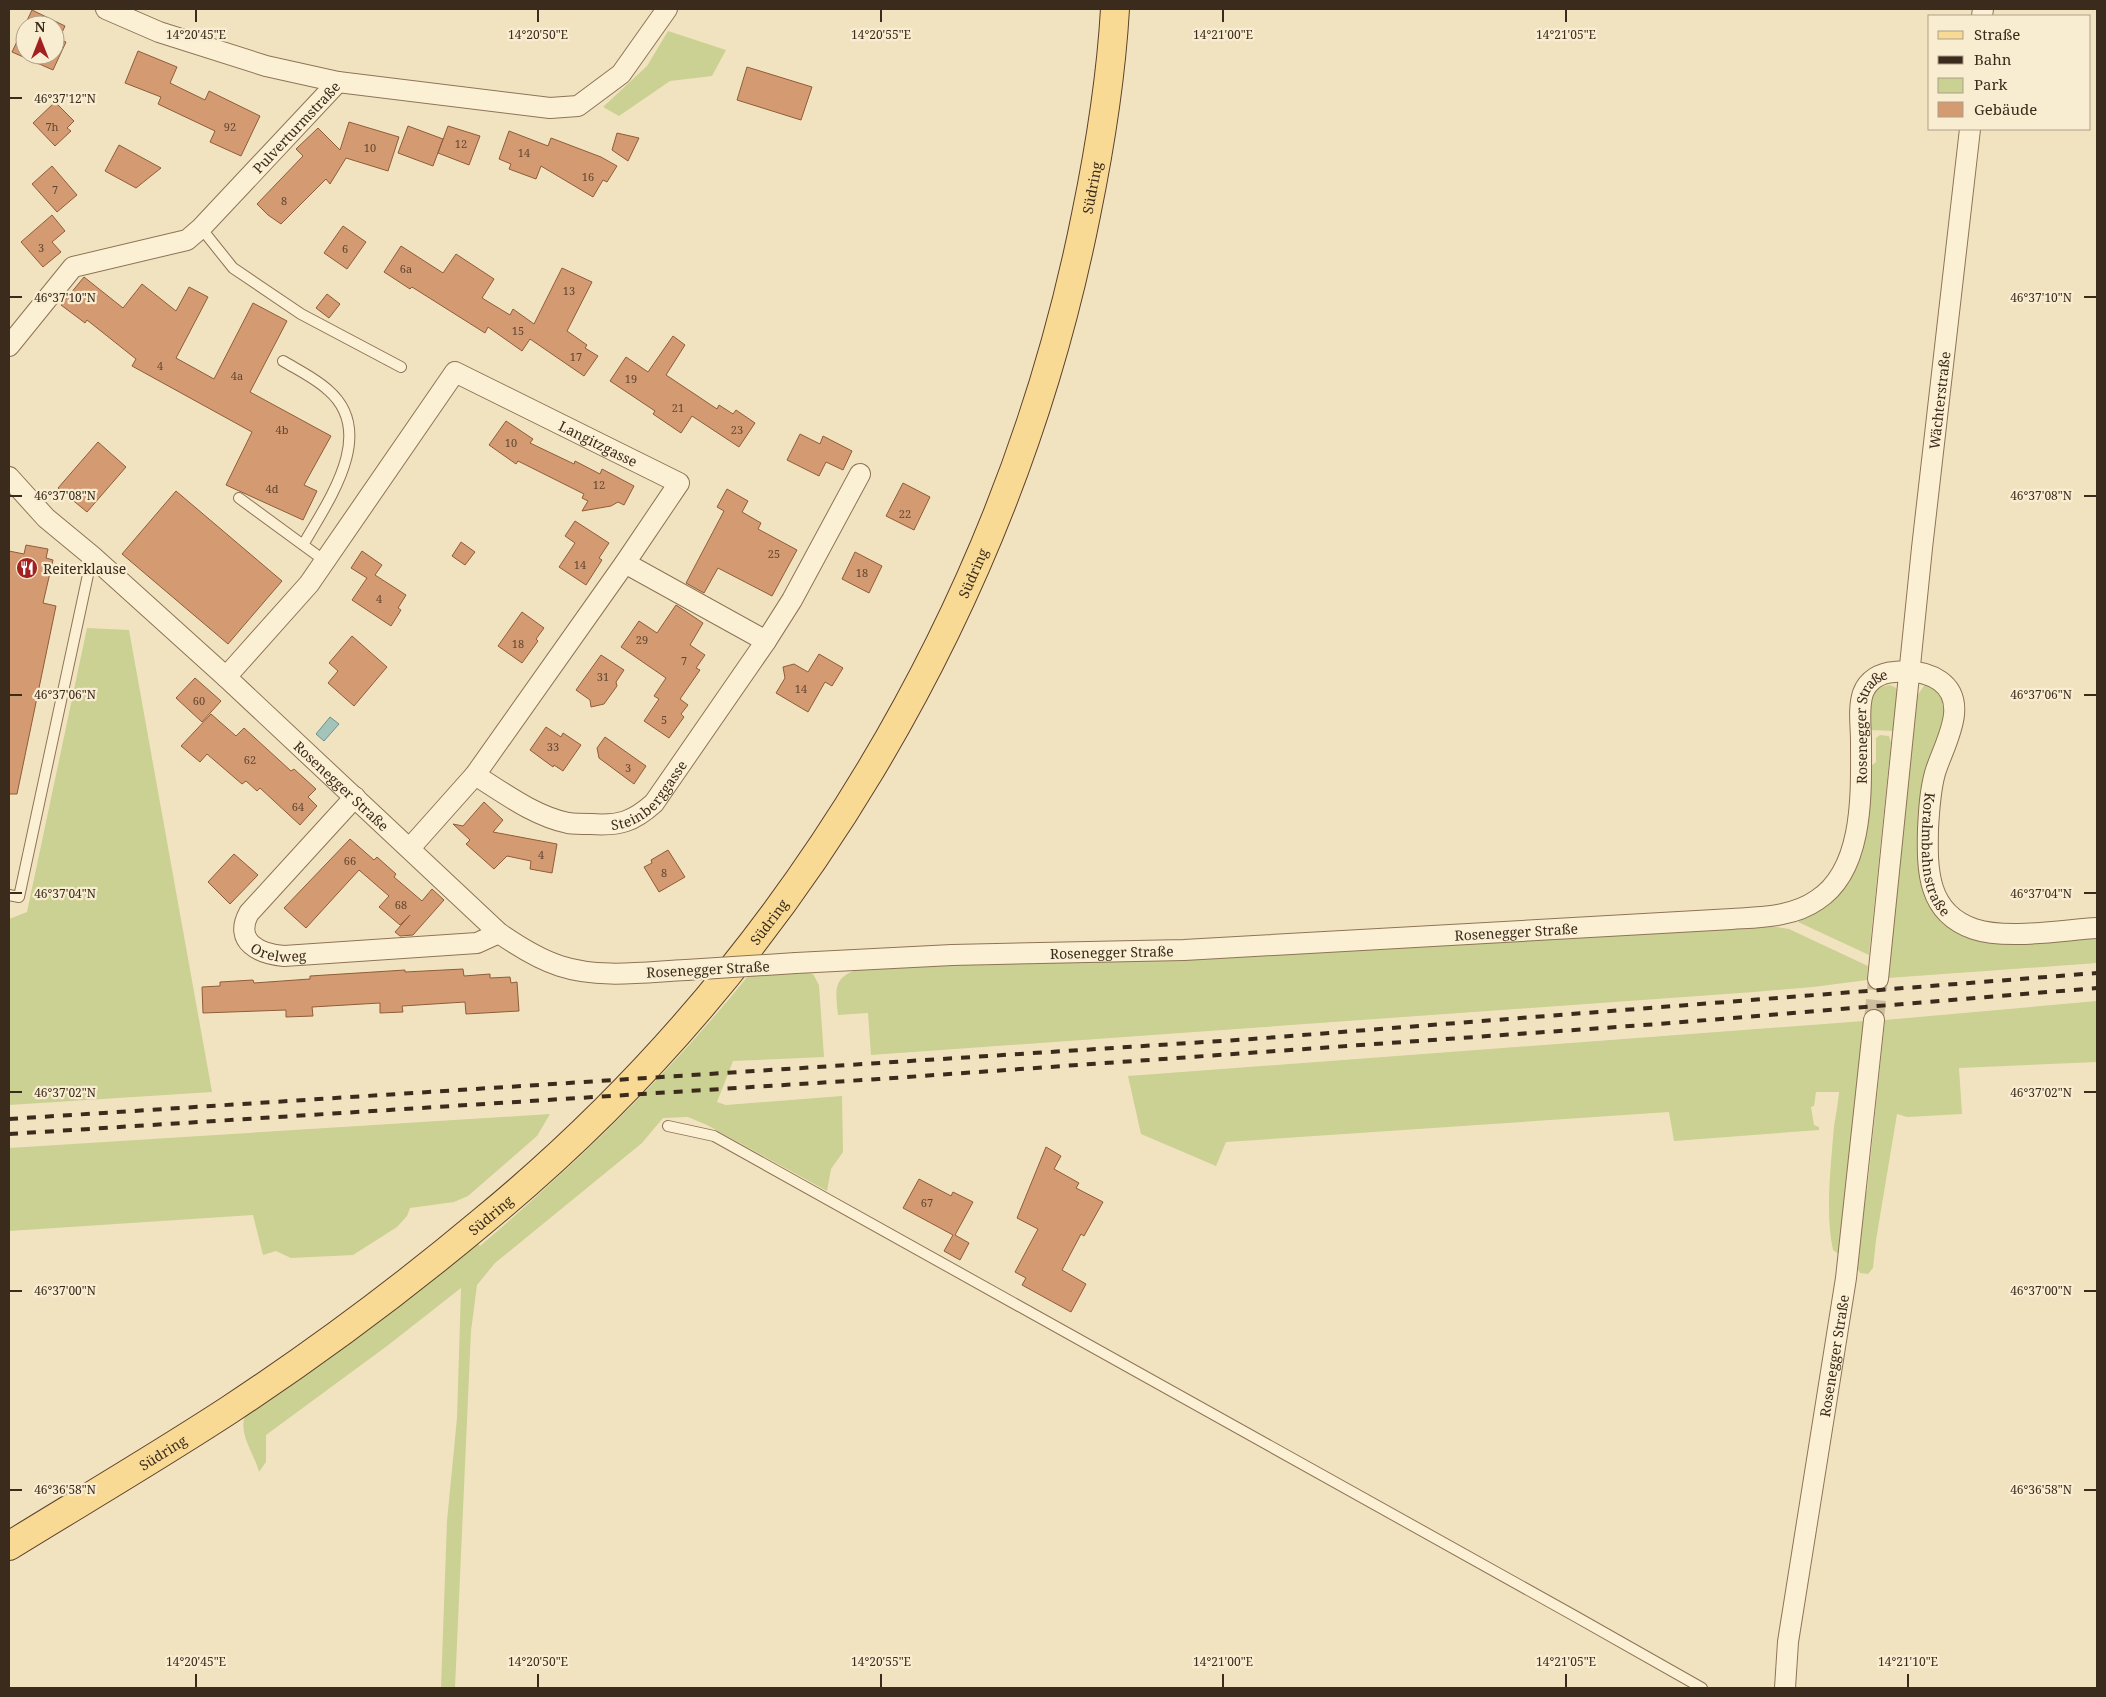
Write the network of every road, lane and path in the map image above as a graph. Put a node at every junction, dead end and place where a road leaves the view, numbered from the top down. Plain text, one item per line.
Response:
1 (106, 9) edge
2 (667, 9) edge
3 (1115, 9) edge
4 (338, 82) junction
5 (1970, 130) edge
6 (201, 228) junction
7 (9, 346) edge
8 (283, 361) dead end
9 (401, 368) dead end
10 (860, 474) dead end
11 (9, 477) edge
12 (239, 498) dead end
13 (303, 544) junction
14 (92, 556) junction
15 (325, 561) junction
16 (625, 563) junction
17 (766, 641) junction
18 (1910, 672) junction
19 (226, 677) junction
20 (475, 775) junction
21 (356, 797) junction
22 (410, 848) junction
23 (9, 895) edge
24 (2097, 928) edge
25 (499, 933) junction
26 (1878, 979) tunnel mouth
27 (1874, 1020) tunnel mouth
28 (668, 1126) dead end
29 (9, 1546) edge
30 (1702, 1688) edge
31 (1785, 1688) edge

1 - 4 street
2 - 4 street, Pulverturmstraße
3 - 29 main road, Südring
4 - 6 street, Pulverturmstraße
5 - 18 street, Wächterstraße
6 - 7 street, Pulverturmstraße
6 - 9 lane
8 - 13 lane
10 - 17 street, Steinberggasse
11 - 14 street, Rosenegger Straße
12 - 13 lane
13 - 15 lane
14 - 19 street, Rosenegger Straße
14 - 23 lane
15 - 16 street, Langitzgasse
15 - 19 street, Langitzgasse
16 - 17 street
16 - 20 street, Langitzgasse
17 - 20 street, Steinberggasse
18 - 24 street, Koralmbahnstraße
18 - 25 street, Rosenegger Straße, bridge
18 - 26 street, Rosenegger Straße
19 - 21 street, Rosenegger Straße
20 - 22 street, Langitzgasse
21 - 22 street, Rosenegger Straße
21 - 25 street, Orelweg
22 - 25 street, Rosenegger Straße
27 - 31 street, Rosenegger Straße
28 - 30 lane

